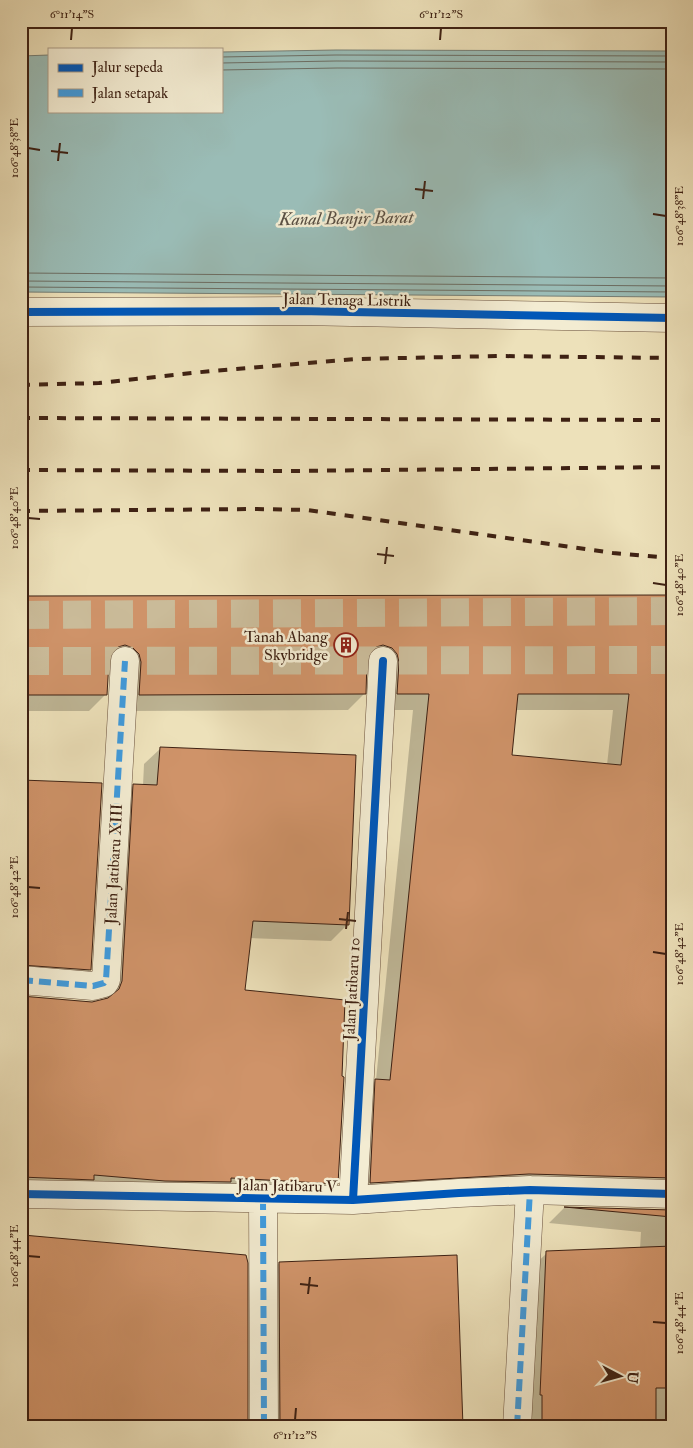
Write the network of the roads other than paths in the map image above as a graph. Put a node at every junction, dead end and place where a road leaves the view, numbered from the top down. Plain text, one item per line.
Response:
1 (21, 312) edge
2 (672, 318) edge
3 (383, 660) dead end
4 (125, 661) dead end
5 (21, 980) edge
6 (530, 1190) junction
7 (21, 1194) edge
8 (672, 1194) edge
9 (263, 1198) junction
10 (353, 1200) junction
11 (264, 1427) edge
12 (517, 1427) edge

1 - 2 street, Jalan Tenaga Listrik
3 - 10 street, Jalan Jatibaru 10
4 - 5 street, Jalan Jatibaru XIII
6 - 8 street, Jalan Jatibaru V
6 - 10 street, Jalan Jatibaru V
6 - 12 street
7 - 9 street, Jalan Jatibaru V
9 - 10 street, Jalan Jatibaru V
9 - 11 street

